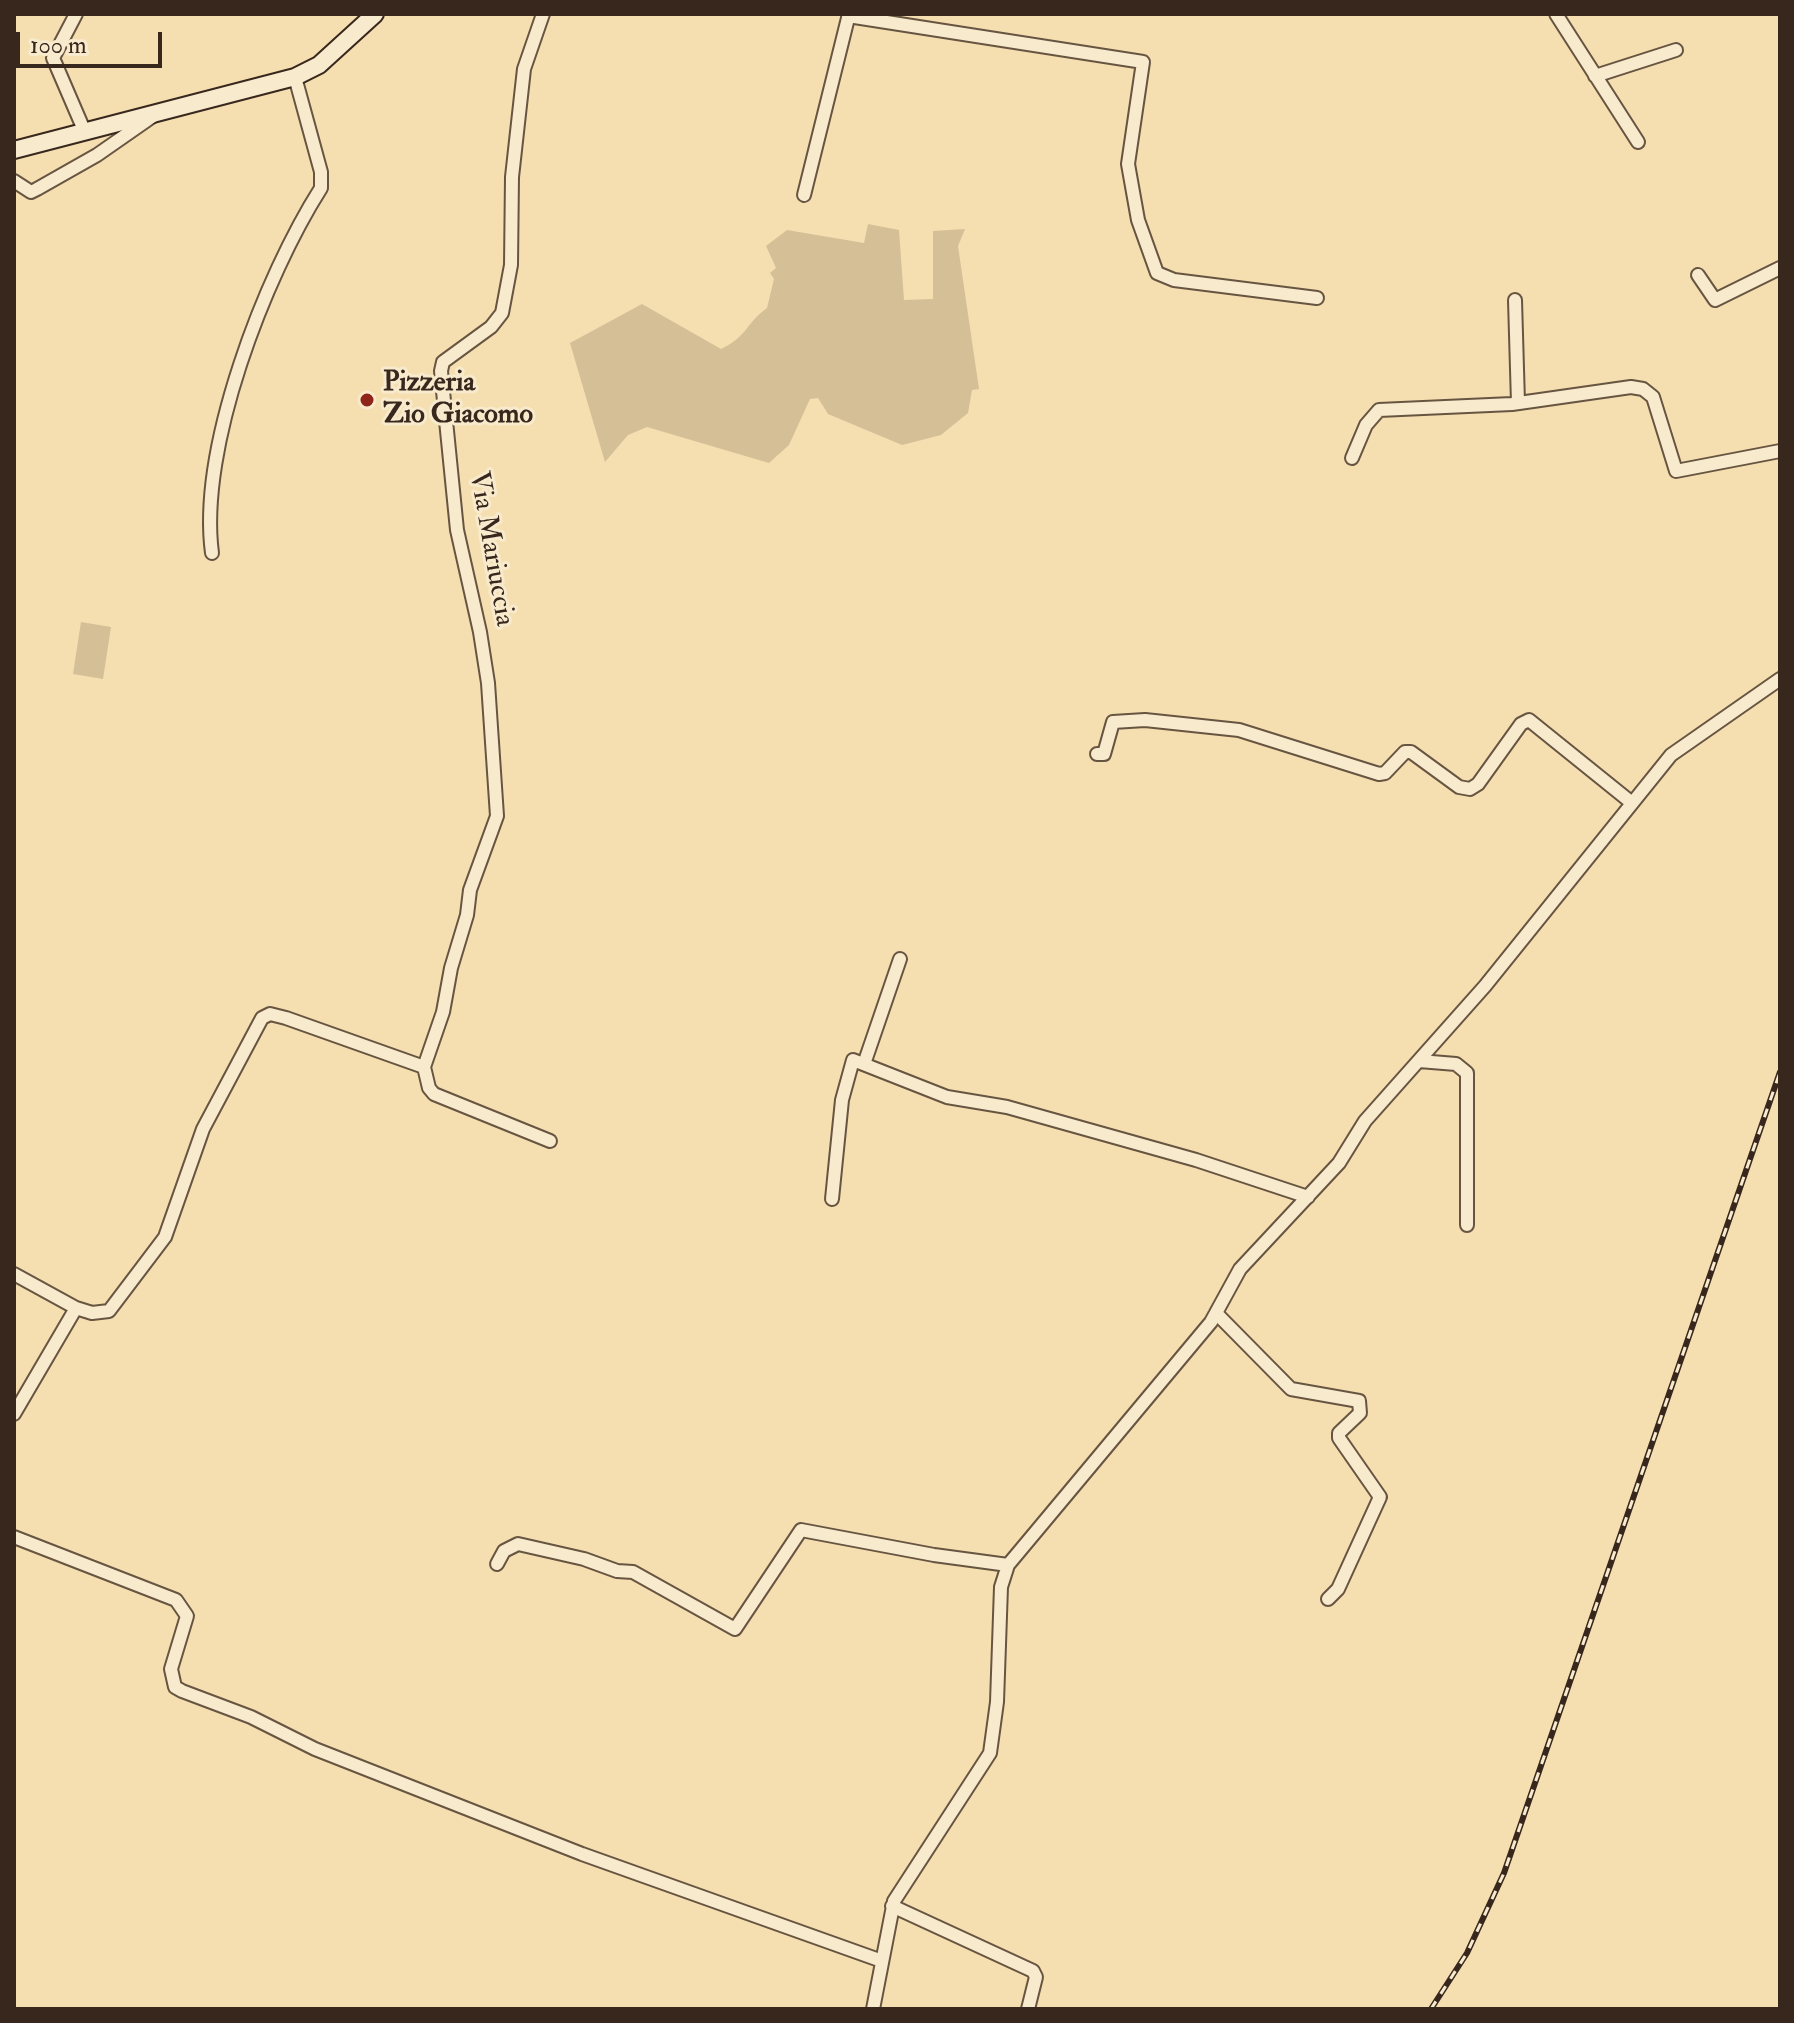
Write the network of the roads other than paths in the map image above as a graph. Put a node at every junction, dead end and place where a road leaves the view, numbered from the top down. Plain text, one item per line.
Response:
1 (76, 14) edge
2 (375, 14) edge
3 (543, 14) edge
4 (1556, 14) edge
5 (849, 15) edge
6 (1676, 50) dead end
7 (1595, 76) junction
8 (295, 77) junction
9 (158, 112) junction
10 (84, 130) junction
11 (1638, 142) dead end
12 (14, 150) edge
13 (14, 181) edge
14 (804, 195) dead end
15 (1780, 268) edge
16 (1698, 275) dead end
17 (1317, 298) dead end
18 (1515, 300) dead end
19 (1518, 403) junction
20 (1780, 451) edge
21 (1352, 458) dead end
22 (212, 553) dead end
23 (1780, 679) edge
24 (1097, 754) dead end
25 (1632, 803) junction
26 (900, 959) dead end
27 (1419, 1061) junction
28 (864, 1064) junction
29 (424, 1067) junction
30 (550, 1141) dead end
31 (1308, 1197) junction
32 (832, 1199) dead end
33 (1467, 1225) dead end
34 (14, 1274) edge
35 (76, 1308) junction
36 (1216, 1313) junction
37 (14, 1414) edge
38 (14, 1537) edge
39 (497, 1564) dead end
40 (1008, 1565) junction
41 (1328, 1599) dead end
42 (892, 1906) junction
43 (882, 1961) junction
44 (873, 2009) edge
45 (1028, 2009) edge

1 - 10 street
2 - 8 main road
3 - 29 street, Via Mariuccia
4 - 7 street
5 - 14 street
5 - 17 street
6 - 7 street
7 - 11 street
8 - 9 main road
8 - 22 street
9 - 10 main road
9 - 13 street
10 - 12 main road
15 - 16 street
18 - 19 street
19 - 20 street
19 - 21 street
23 - 25 street
24 - 25 street
25 - 27 street
26 - 28 street
27 - 31 street
27 - 33 street
28 - 31 street
28 - 32 street
29 - 30 street
29 - 35 street
31 - 36 street
34 - 35 street
35 - 37 street
36 - 40 street
36 - 41 street
38 - 43 street
39 - 40 street
40 - 42 street
42 - 43 street
42 - 45 street
43 - 44 street

